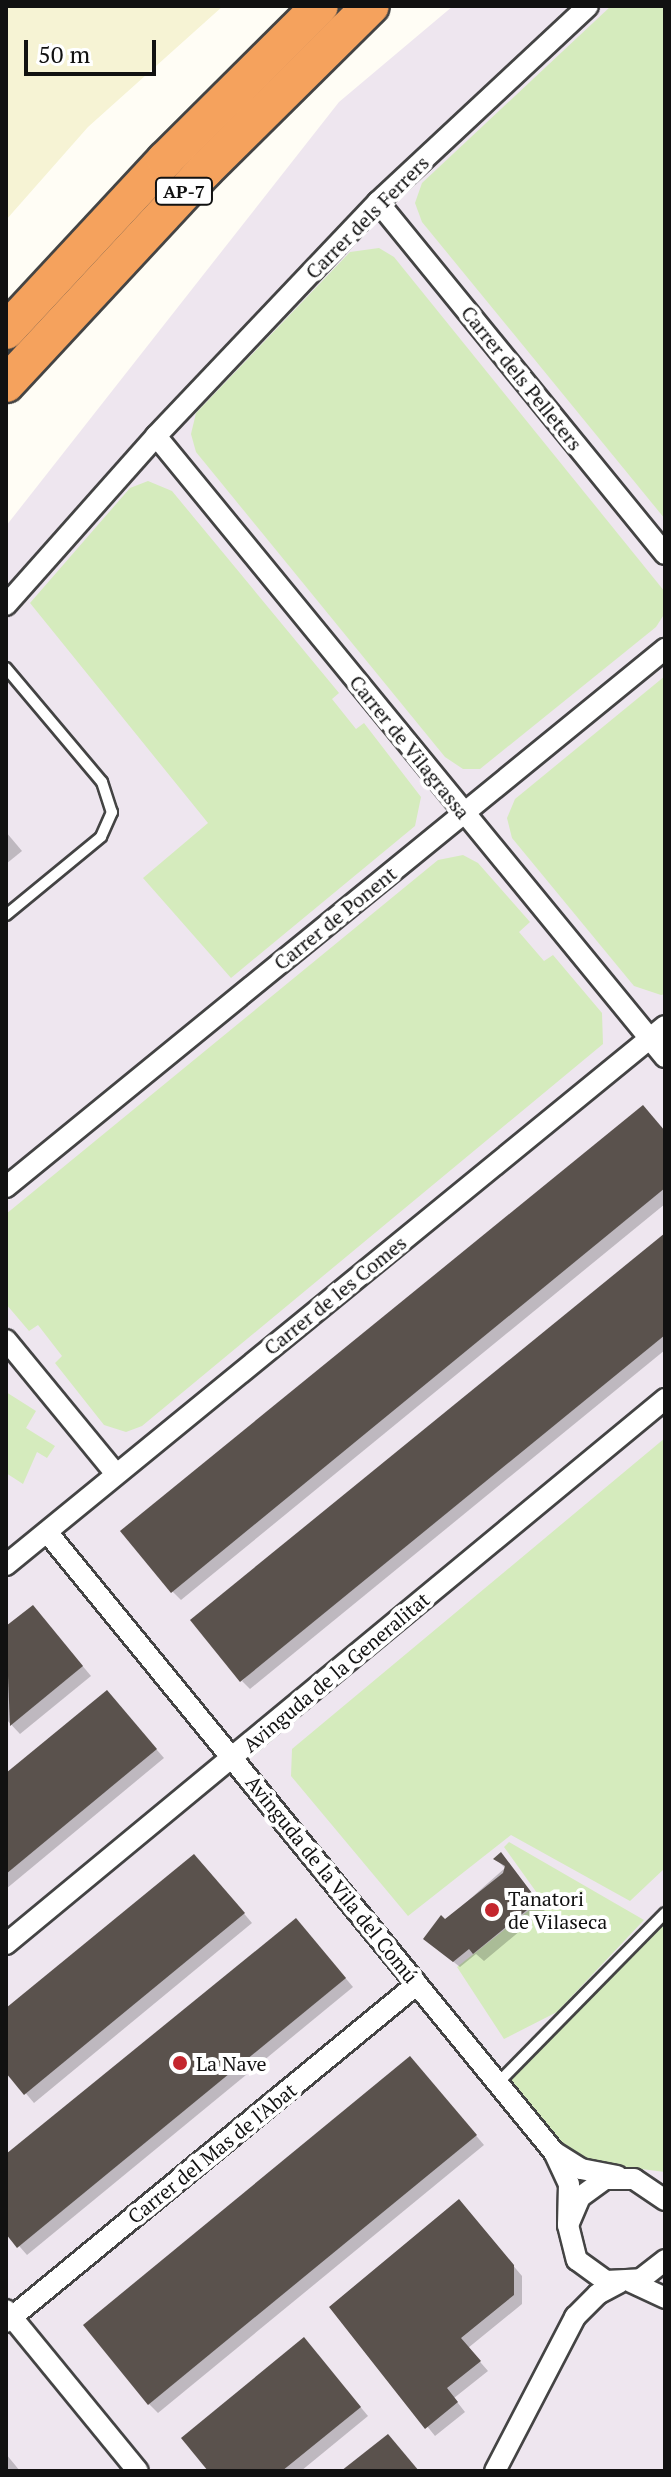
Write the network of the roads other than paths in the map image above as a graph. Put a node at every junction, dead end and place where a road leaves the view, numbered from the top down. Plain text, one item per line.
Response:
1 (320, 6) edge
2 (371, 6) edge
3 (588, 6) edge
4 (378, 202) junction
5 (6, 331) edge
6 (6, 384) edge
7 (156, 436) junction
8 (665, 554) edge
9 (6, 605) edge
10 (665, 649) edge
11 (6, 668) edge
12 (464, 812) junction
13 (6, 915) edge
14 (658, 1032) edge
15 (665, 1057) edge
16 (6, 1187) edge
17 (6, 1340) edge
18 (665, 1399) edge
19 (116, 1474) junction
20 (47, 1532) junction
21 (6, 1565) edge
22 (233, 1758) junction
23 (665, 1913) edge
24 (6, 1944) edge
25 (417, 1984) junction
26 (498, 2083) junction
27 (554, 2152) junction
28 (628, 2178) junction
29 (665, 2180) edge
30 (665, 2200) edge
31 (569, 2235) junction
32 (665, 2260) edge
33 (625, 2282) junction
34 (665, 2298) edge
35 (8, 2316) edge
36 (575, 2317) junction
37 (138, 2471) edge
38 (495, 2471) edge

1 - 5 highway, AP-7
2 - 6 highway, AP-7
3 - 4 street, Carrer dels Ferrers
4 - 7 street, Carrer dels Ferrers
4 - 8 street, Carrer dels Pelleters
7 - 9 street, Carrer dels Ferrers
7 - 12 street, Carrer de Vilagrassa
10 - 12 street, Carrer de Ponent
11 - 13 lane
12 - 14 street, Carrer de Vilagrassa
12 - 16 street, Carrer de Ponent
14 - 15 street, Carrer de Vilagrassa
14 - 19 street, Carrer de les Comes
17 - 19 street
18 - 22 street, Avinguda de la Generalitat
19 - 20 street, Carrer de les Comes
20 - 21 street, Carrer de les Comes
20 - 22 street, Avinguda de la Vila del Comú
22 - 24 street, Avinguda de la Generalitat
22 - 25 street, Avinguda de la Vila del Comú
23 - 26 lane
25 - 26 street, Avinguda de la Vila del Comú
25 - 35 street, Carrer del Mas de l'Abat
26 - 27 street, Avinguda de la Vila del Comú
27 - 28 street, Avinguda de la Vila del Comú
27 - 31 street, Avinguda de la Vila del Comú
28 - 29 street
28 - 30 street
28 - 31 street
31 - 33 street
31 - 36 street, Avinguda de la Vila del Comú
32 - 33 street
33 - 34 street
33 - 36 street
35 - 37 street
36 - 38 street

